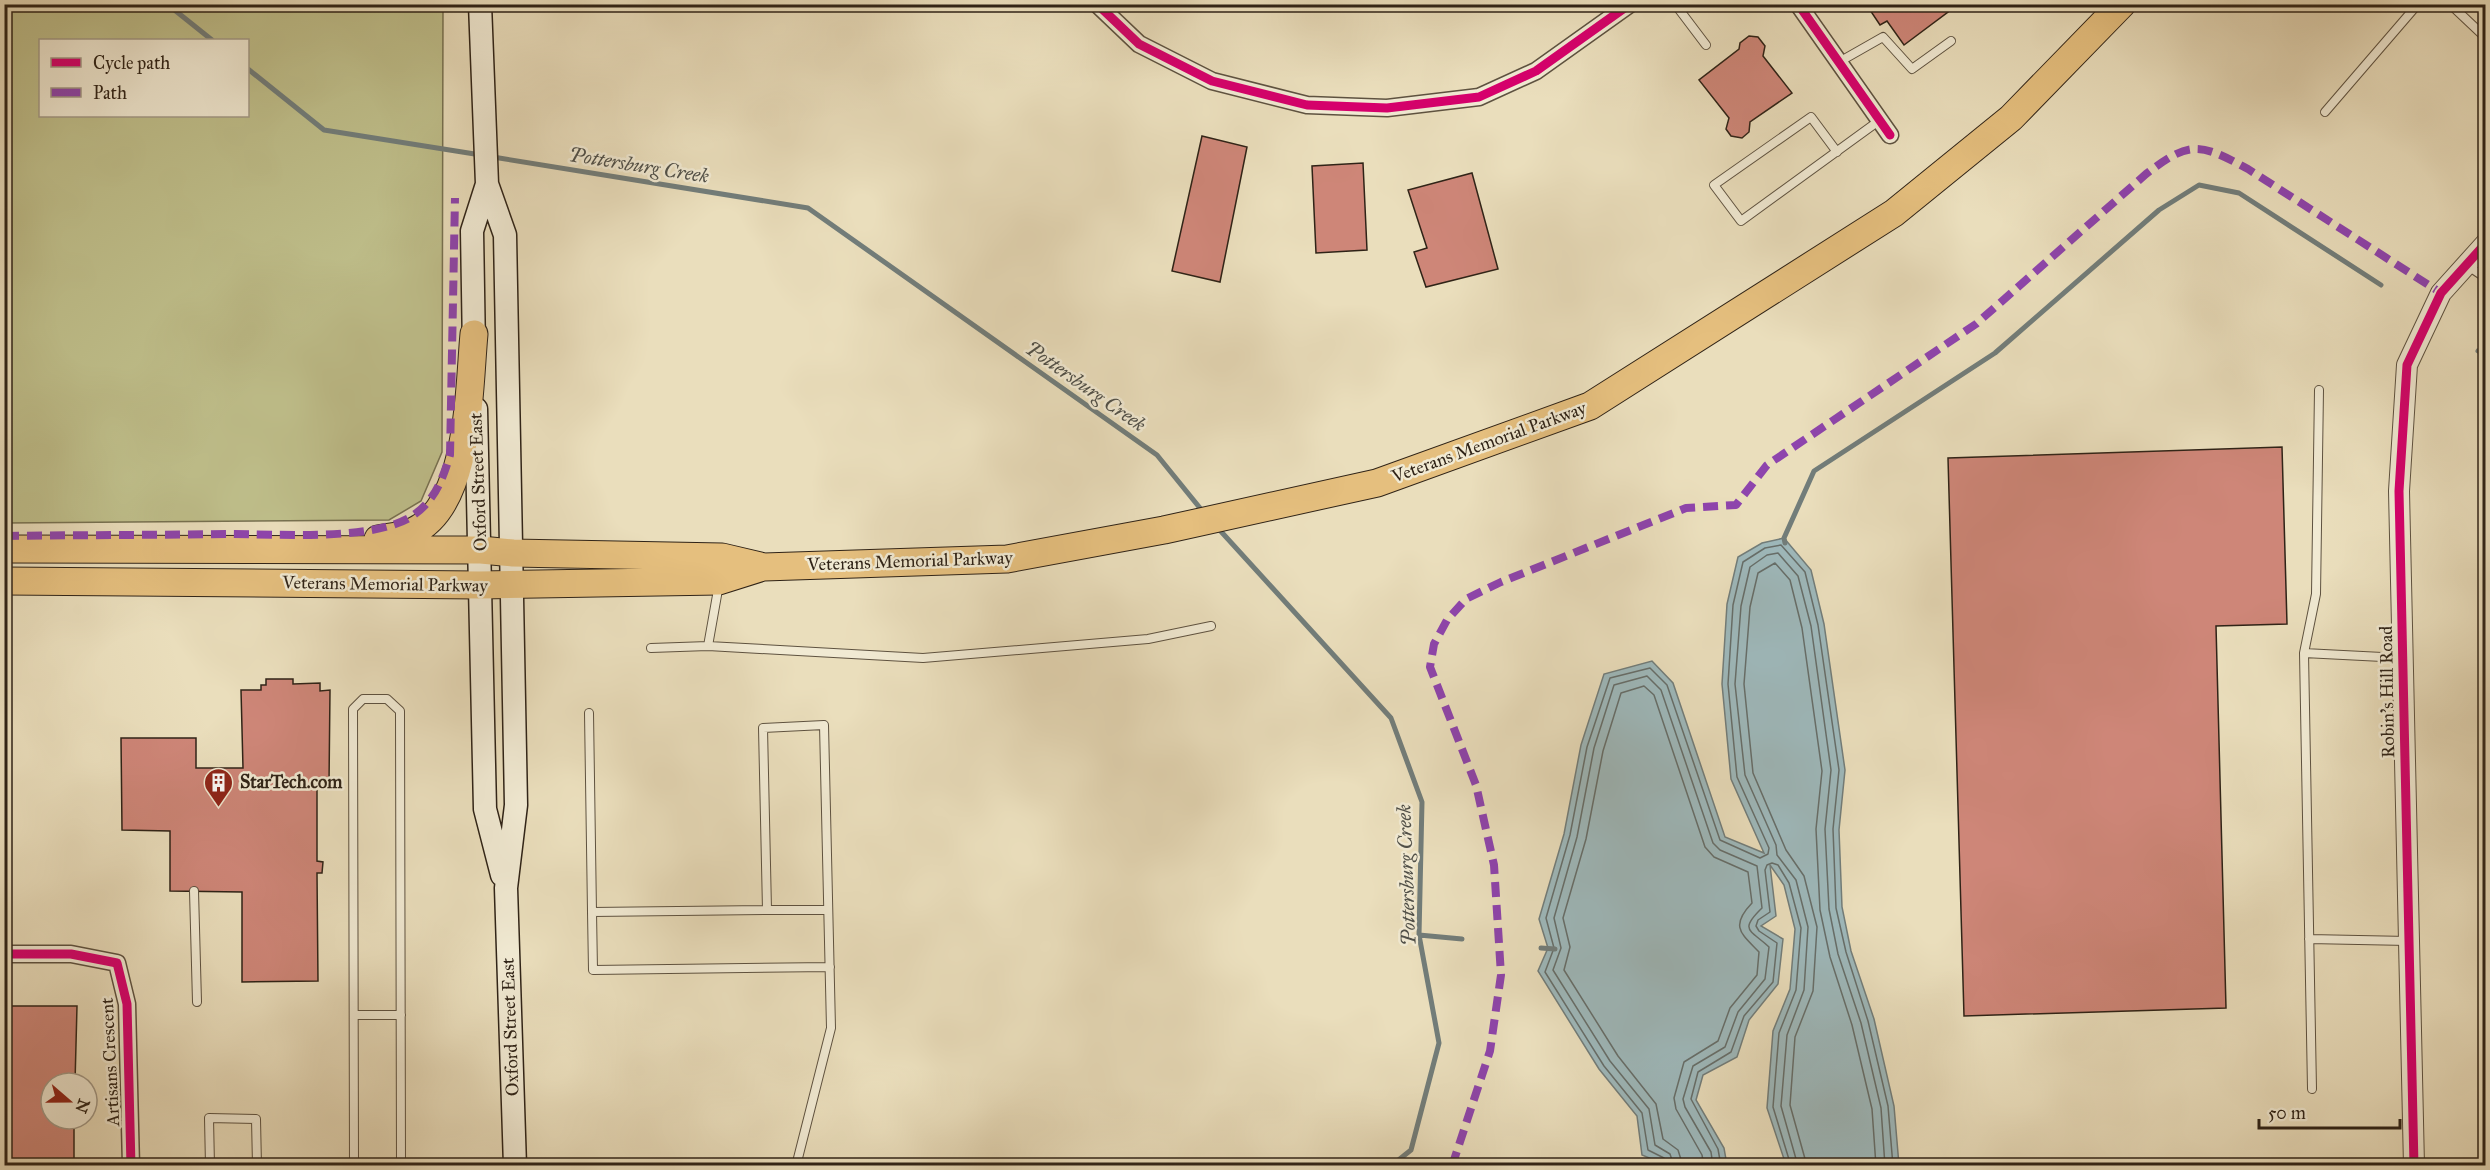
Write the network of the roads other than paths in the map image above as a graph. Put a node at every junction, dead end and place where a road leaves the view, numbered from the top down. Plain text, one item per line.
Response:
1 (480, 4) edge
2 (1097, 4) edge
3 (1629, 4) edge
4 (1675, 4) edge
5 (1798, 4) edge
6 (2122, 4) edge
7 (2418, 4) edge
8 (2450, 4) edge
9 (2486, 38) edge
10 (1951, 41) dead end
11 (1706, 45) dead end
12 (1839, 63) junction
13 (2325, 112) dead end
14 (1880, 120) junction
15 (1890, 135) dead end
16 (1837, 152) junction
17 (487, 184) junction
18 (2486, 243) edge
19 (2471, 268) dead end
20 (2486, 278) edge
21 (474, 334) junction
22 (2319, 390) dead end
23 (4, 549) edge
24 (333, 550) junction
25 (481, 550) junction
26 (513, 553) junction
27 (764, 567) junction
28 (4, 581) edge
29 (719, 581) junction
30 (513, 584) junction
31 (479, 585) junction
32 (1211, 626) dead end
33 (708, 646) junction
34 (651, 648) dead end
35 (2304, 654) junction
36 (2403, 657) junction
37 (589, 712) dead end
38 (506, 888) junction
39 (194, 891) dead end
40 (767, 910) junction
41 (828, 910) junction
42 (592, 912) junction
43 (2309, 939) junction
44 (2409, 941) junction
45 (4, 954) edge
46 (830, 967) junction
47 (197, 1002) dead end
48 (354, 1015) junction
49 (401, 1016) junction
50 (2312, 1089) dead end
51 (131, 1166) edge
52 (210, 1166) edge
53 (257, 1166) edge
54 (354, 1166) edge
55 (401, 1166) edge
56 (514, 1166) edge
57 (796, 1166) edge
58 (2414, 1166) edge

1 - 17 main road, Oxford Street East
2 - 3 street
4 - 11 lane
5 - 12 street
6 - 27 highway, Veterans Memorial Parkway
7 - 13 lane
8 - 9 lane
10 - 12 lane
12 - 14 street
14 - 15 street
14 - 16 lane
16 - 16 lane
17 - 21 main road, Oxford Street East
17 - 26 main road, Oxford Street East
18 - 36 street, Robin's Hill Road
19 - 20 lane
21 - 24 highway
21 - 25 main road, Oxford Street East
22 - 35 lane
23 - 24 highway, Veterans Memorial Parkway
24 - 25 highway, Veterans Memorial Parkway
25 - 26 highway, Veterans Memorial Parkway
25 - 31 main road, Oxford Street East
26 - 27 highway, Veterans Memorial Parkway
26 - 30 main road, Oxford Street East
27 - 29 highway, Veterans Memorial Parkway
28 - 31 highway, Veterans Memorial Parkway
29 - 30 highway, Veterans Memorial Parkway
29 - 33 lane
30 - 31 highway, Veterans Memorial Parkway
30 - 38 main road, Oxford Street East
31 - 38 main road, Oxford Street East
32 - 33 lane
33 - 34 lane
35 - 36 lane
35 - 43 lane
36 - 44 street, Robin's Hill Road
37 - 42 lane
38 - 56 main road, Oxford Street East
39 - 47 lane
40 - 41 lane
40 - 41 lane
40 - 42 lane
41 - 46 lane
42 - 46 lane
43 - 44 lane
43 - 50 lane
44 - 58 street, Robin's Hill Road
45 - 51 street, Artisans Crescent
46 - 57 lane
48 - 49 lane
48 - 49 lane
48 - 54 lane
49 - 55 lane
52 - 53 lane

